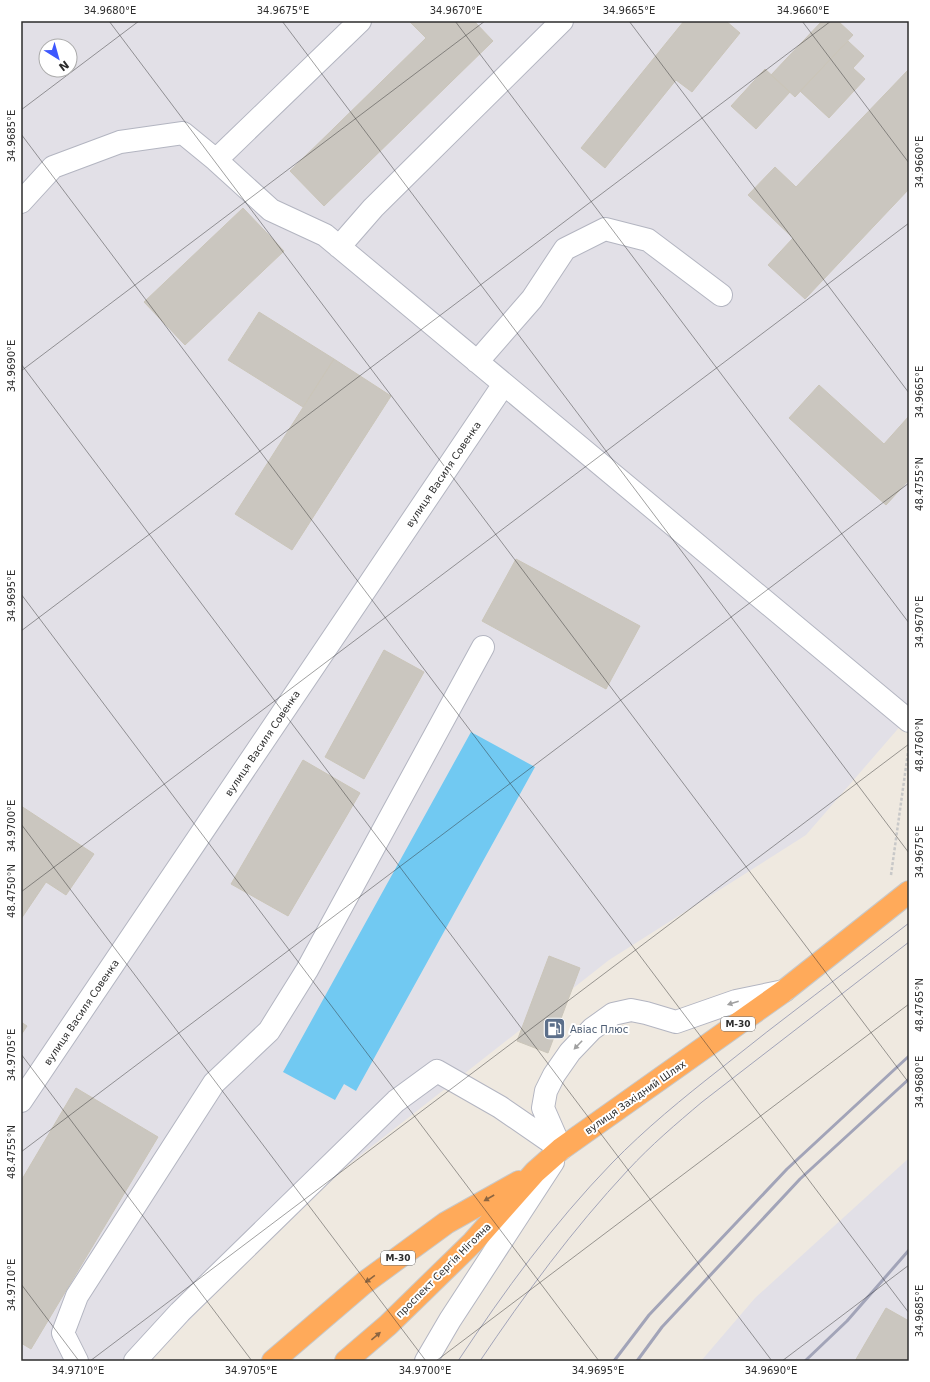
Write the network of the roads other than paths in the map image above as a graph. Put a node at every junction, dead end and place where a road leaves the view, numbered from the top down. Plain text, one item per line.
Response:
1 (360, 21) edge
2 (562, 21) edge
3 (216, 160) junction
4 (21, 202) edge
5 (332, 241) junction
6 (722, 295) dead end
7 (477, 362) junction
8 (504, 384) junction
9 (483, 647) dead end
10 (909, 722) edge
11 (909, 892) edge
12 (784, 992) junction
13 (21, 1101) edge
14 (561, 1149) junction
15 (535, 1172) junction
16 (76, 1361) edge
17 (135, 1361) edge
18 (273, 1361) edge
19 (346, 1361) edge
20 (426, 1361) edge

1 - 3 street
2 - 5 street
3 - 4 street
3 - 5 street
5 - 7 street
6 - 7 street
7 - 8 street
8 - 10 street
8 - 13 street, вулиця Василя Совенка
9 - 16 street
11 - 12 highway, вулиця Західний Шлях / М-30
12 - 14 highway, вулиця Західний Шлях / М-30
12 -> 14 street
14 - 15 highway, проспект Сергія Нігояна / М-30
14 - 17 street
14 - 20 street, вулиця Західний Шлях
15 -> 18 highway, проспект Сергія Нігояна / М-30
19 -> 15 highway, проспект Сергія Нігояна / М-30

